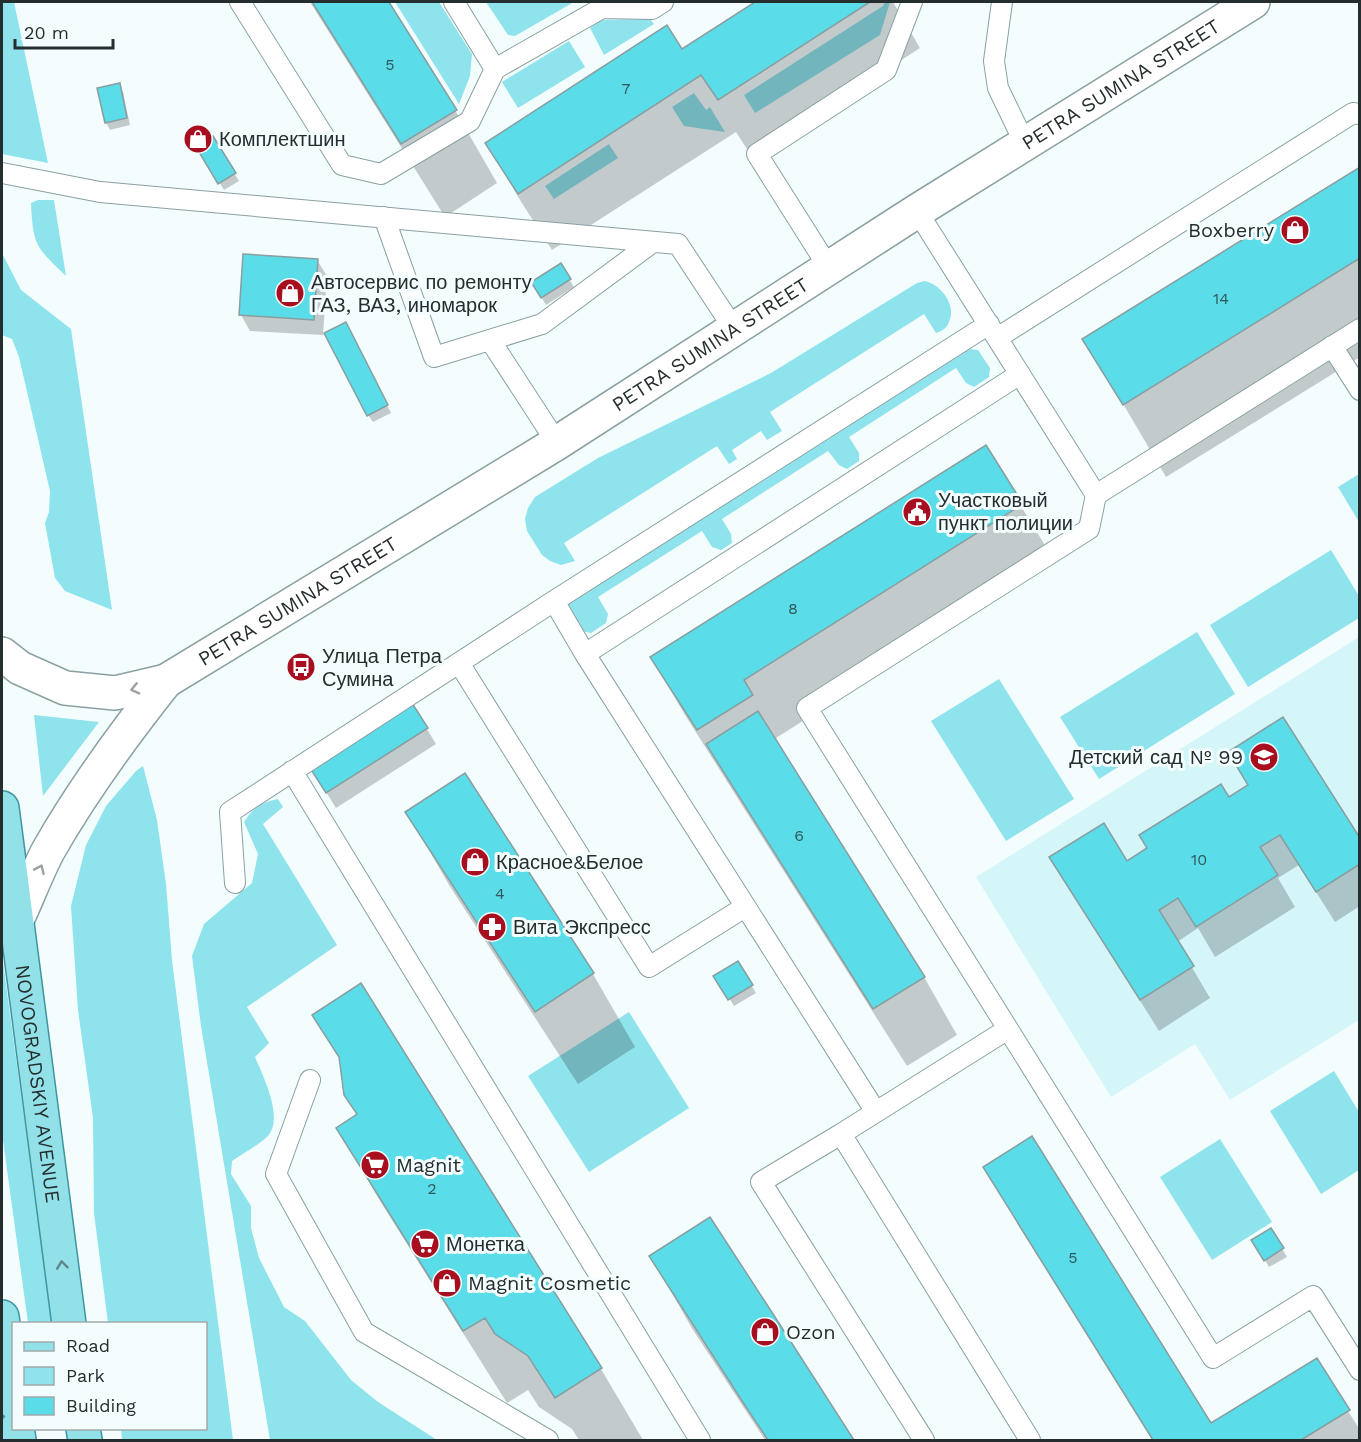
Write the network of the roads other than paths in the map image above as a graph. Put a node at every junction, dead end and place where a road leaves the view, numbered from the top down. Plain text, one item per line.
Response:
1 (240, 2) edge
2 (454, 2) edge
3 (663, 2) edge
4 (912, 2) edge
5 (1002, 2) edge
6 (1253, 2) edge
7 (495, 69) junction
8 (1359, 114) edge
9 (1025, 144) junction
10 (2, 173) edge
11 (917, 211) junction
12 (384, 217) junction
13 (653, 242) junction
14 (829, 268) junction
15 (734, 329) junction
16 (1359, 329) edge
17 (993, 331) junction
18 (490, 340) junction
19 (1332, 346) junction
20 (1020, 374) junction
21 (1359, 390) edge
22 (557, 443) junction
23 (1096, 495) junction
24 (554, 601) junction
25 (2, 654) edge
26 (585, 654) junction
27 (459, 663) junction
28 (166, 681) junction
29 (292, 771) junction
30 (2, 808) edge
31 (235, 883) dead end
32 (745, 907) junction
33 (16, 922) junction
34 (1008, 1029) junction
35 (310, 1080) dead end
36 (876, 1112) junction
37 (841, 1134) junction
38 (2, 1317) edge
39 (69, 1322) edge
40 (1359, 1370) edge
41 (12, 1388) edge
42 (548, 1440) edge
43 (700, 1440) edge
44 (924, 1440) edge
45 (1030, 1440) edge

1 - 7 lane
2 - 7 lane
3 - 7 lane
4 - 14 lane
5 - 9 lane
6 - 9 street, PETRA SUMINA STREET
8 - 17 lane
9 - 11 street, PETRA SUMINA STREET
10 - 12 lane
11 - 14 street, PETRA SUMINA STREET
11 - 17 lane
12 - 13 lane
12 - 18 lane
13 - 15 lane
13 - 18 lane
14 - 15 street, PETRA SUMINA STREET
15 - 22 street, PETRA SUMINA STREET
16 - 19 lane
17 - 20 lane
17 - 24 lane
18 - 22 lane
19 - 21 lane
19 - 23 lane
20 - 23 lane
20 - 26 lane
22 - 28 street, PETRA SUMINA STREET
23 - 34 lane
24 - 26 lane
24 - 27 lane
28 -> 25 street
26 - 32 lane
27 - 29 lane
27 - 32 lane
33 -> 28 street
29 - 31 lane
29 - 43 lane
30 - 33 main road, NOVOGRADSKIY AVENUE
32 - 36 lane
39 -> 33 main road, NOVOGRADSKIY AVENUE
34 - 36 lane
34 - 40 lane
35 - 42 lane
36 - 37 lane
37 - 44 lane
37 - 45 lane
38 - 41 main road

